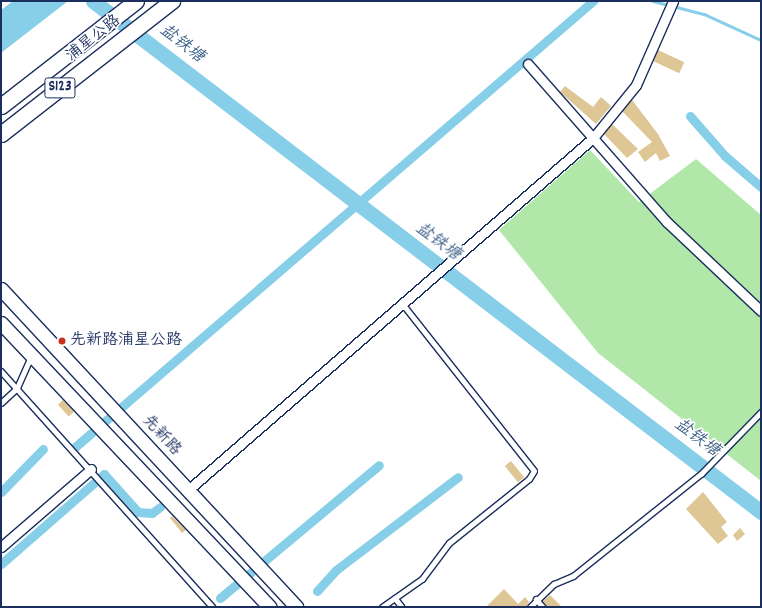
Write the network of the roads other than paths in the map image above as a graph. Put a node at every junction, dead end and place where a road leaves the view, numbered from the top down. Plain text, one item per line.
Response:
1 (172, 1) edge
2 (673, 1) edge
3 (134, 2) edge
4 (528, 64) dead end
5 (1, 106) edge
6 (1, 134) edge
7 (593, 138) junction
8 (1, 289) edge
9 (401, 303) junction
10 (761, 311) edge
11 (1, 323) edge
12 (32, 356) junction
13 (1, 371) edge
14 (17, 388) junction
15 (1, 404) edge
16 (761, 412) edge
17 (91, 469) junction
18 (188, 490) junction
19 (1, 546) edge
20 (395, 598) junction
21 (536, 599) junction
22 (213, 607) edge
23 (270, 607) edge
24 (297, 607) edge
25 (382, 607) edge
26 (402, 607) edge
27 (530, 607) edge
28 (543, 607) edge

1 - 6 main road, 浦星公路 / S123
2 - 7 street
3 - 5 main road, 浦星公路 / S123
4 - 7 street
7 - 9 street
7 - 10 street
8 - 18 main road, 先新路
9 - 18 street
9 - 20 lane
11 - 12 main road
12 - 14 lane
12 - 23 main road
13 - 14 lane
14 - 15 lane
14 - 17 lane
16 - 21 lane
17 - 19 street
17 - 22 lane
18 - 24 main road, 先新路
20 - 25 lane
20 - 26 lane
21 - 27 lane
21 - 28 lane

